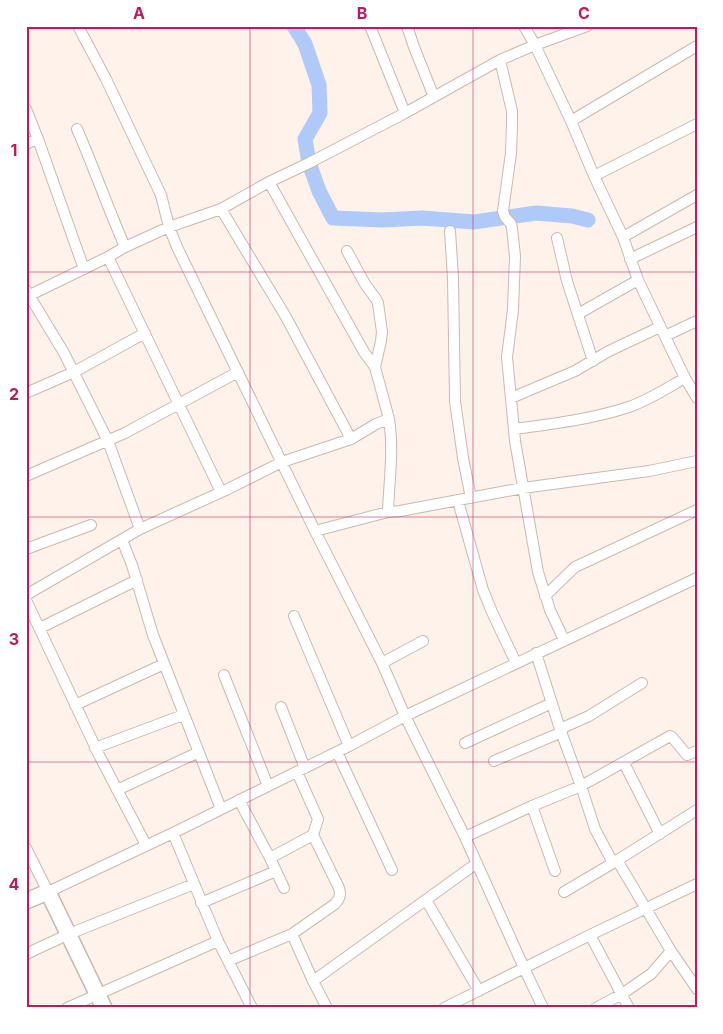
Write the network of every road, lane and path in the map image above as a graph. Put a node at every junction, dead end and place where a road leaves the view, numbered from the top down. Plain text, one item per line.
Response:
1 (78, 26) edge
2 (370, 26) edge
3 (407, 26) edge
4 (524, 26) edge
5 (585, 27) edge
6 (536, 45) junction
7 (697, 46) edge
8 (500, 60) junction
9 (434, 97) junction
10 (26, 109) edge
11 (405, 113) junction
12 (571, 121) junction
13 (697, 124) edge
14 (77, 129) dead end
15 (38, 139) junction
16 (26, 144) edge
17 (594, 176) junction
18 (269, 182) junction
19 (697, 195) edge
20 (222, 209) junction
21 (169, 227) junction
22 (697, 227) edge
23 (450, 231) dead end
24 (623, 237) junction
25 (557, 238) dead end
26 (125, 247) junction
27 (347, 251) dead end
28 (108, 257) junction
29 (630, 259) junction
30 (84, 269) junction
31 (638, 280) junction
32 (27, 294) edge
33 (578, 314) junction
34 (697, 321) edge
35 (663, 332) junction
36 (145, 333) junction
37 (593, 361) junction
38 (375, 366) junction
39 (74, 372) junction
40 (238, 372) junction
41 (685, 378) junction
42 (26, 393) edge
43 (696, 394) edge
44 (511, 398) junction
45 (178, 404) junction
46 (389, 419) junction
47 (514, 429) junction
48 (351, 439) junction
49 (108, 441) junction
50 (697, 461) edge
51 (282, 462) junction
52 (26, 476) edge
53 (523, 488) junction
54 (221, 492) junction
55 (471, 498) junction
56 (458, 501) junction
57 (697, 510) edge
58 (388, 512) junction
59 (91, 526) dead end
60 (140, 529) junction
61 (315, 531) junction
62 (122, 540) junction
63 (26, 549) edge
64 (697, 578) edge
65 (137, 580) junction
66 (544, 596) junction
67 (26, 600) edge
68 (294, 616) dead end
69 (40, 628) junction
70 (423, 640) dead end
71 (564, 640) junction
72 (536, 653) junction
73 (382, 663) junction
74 (516, 663) junction
75 (164, 664) junction
76 (224, 675) dead end
77 (642, 683) dead end
78 (552, 703) junction
79 (75, 705) junction
80 (281, 707) dead end
81 (183, 715) junction
82 (405, 716) junction
83 (561, 731) junction
84 (465, 743) dead end
85 (349, 746) junction
86 (95, 748) junction
87 (697, 751) edge
88 (198, 752) junction
89 (337, 752) junction
90 (494, 761) dead end
91 (624, 763) junction
92 (301, 770) junction
93 (268, 786) junction
94 (581, 786) junction
95 (117, 790) junction
96 (239, 800) junction
97 (532, 806) junction
98 (221, 809) junction
99 (697, 810) edge
100 (173, 833) junction
101 (660, 834) junction
102 (313, 835) junction
103 (465, 837) junction
104 (146, 845) junction
105 (26, 848) edge
106 (270, 858) junction
107 (615, 862) junction
108 (476, 863) junction
109 (392, 870) dead end
110 (276, 871) junction
111 (555, 871) dead end
112 (194, 884) junction
113 (697, 884) edge
114 (284, 888) dead end
115 (48, 892) junction
116 (564, 892) dead end
117 (426, 900) junction
118 (26, 901) edge
119 (201, 902) junction
120 (646, 908) junction
121 (69, 934) junction
122 (292, 934) junction
123 (590, 935) junction
124 (218, 940) junction
125 (671, 951) junction
126 (26, 954) edge
127 (228, 961) junction
128 (524, 968) junction
129 (312, 981) junction
130 (697, 989) edge
131 (479, 991) junction
132 (98, 994) junction
133 (622, 994) junction
134 (450, 1007) edge
135 (67, 1008) edge
136 (104, 1008) edge
137 (252, 1008) edge
138 (327, 1008) edge
139 (543, 1008) edge
140 (596, 1008) edge
141 (629, 1008) edge

1 - 21 street
2 - 11 street
3 - 9 street
4 - 6 street
5 - 6 street
6 - 8 street
6 - 12 street
7 - 12 street
8 - 9 street
8 - 44 street
9 - 11 street
10 - 15 street
11 - 18 street
12 - 17 street
13 - 17 street
14 - 26 street
15 - 16 street
15 - 30 street
17 - 24 street
18 - 20 street
18 - 38 street
19 - 24 street
20 - 21 street
20 - 48 street
21 - 26 street
21 - 40 street
22 - 29 street
23 - 55 street
24 - 29 street
25 - 33 street
26 - 28 street
27 - 38 street
28 - 30 street
28 - 36 street
29 - 31 street
30 - 32 street
31 - 33 street
31 - 35 street
32 - 39 street
33 - 37 street
34 - 35 street
35 - 37 street
35 - 41 street
36 - 39 street
36 - 45 street
37 - 44 street
38 - 46 street
39 - 42 street
39 - 49 street
40 - 45 street
40 - 51 street
41 - 43 street
41 - 47 street
44 - 47 street
45 - 49 street
45 - 54 street
46 - 48 street
46 - 58 street
47 - 53 street
48 - 51 street
49 - 52 street
49 - 60 street
50 - 53 street
51 - 54 street
51 - 61 street
53 - 55 street
53 - 66 street
54 - 60 street
55 - 56 street
56 - 58 street
56 - 74 street
57 - 66 street
58 - 61 street
59 - 63 street
60 - 62 street
61 - 73 street
62 - 65 street
62 - 67 street
64 - 71 street
65 - 69 street
65 - 75 street
66 - 71 street
67 - 69 street
68 - 85 street
69 - 79 street
70 - 73 street
71 - 72 street
72 - 74 street
72 - 78 street
73 - 82 street
74 - 82 street
75 - 79 street
75 - 81 street
76 - 93 street
77 - 83 street
78 - 83 street
78 - 84 street
79 - 86 street
80 - 92 street
81 - 86 street
81 - 88 street
82 - 85 street
82 - 103 street
83 - 90 street
83 - 94 street
85 - 89 street
86 - 95 street
87 - 91 street
88 - 95 street
88 - 98 street
89 - 92 street
89 - 109 street
91 - 94 street
91 - 101 street
92 - 93 street
92 - 102 street
93 - 96 street
94 - 97 street
94 - 107 street
95 - 104 street
96 - 98 street
96 - 106 street
97 - 103 street
97 - 111 street
98 - 100 street
99 - 101 street
100 - 104 street
100 - 112 street
101 - 107 street
102 - 106 street
102 - 122 street
103 - 108 street
104 - 115 street
105 - 115 street
106 - 110 street
107 - 116 street
107 - 120 street
108 - 117 street
108 - 128 street
110 - 114 street
110 - 119 street
112 - 119 street
112 - 121 street
113 - 120 street
115 - 118 street
115 - 121 street
117 - 129 street
117 - 131 street
119 - 124 street
120 - 123 street
120 - 125 street
121 - 126 street
121 - 132 street
122 - 127 street
122 - 129 street
123 - 128 street
123 - 133 street
124 - 127 street
124 - 132 street
125 - 130 street
125 - 133 street
127 - 137 street
128 - 131 street
128 - 139 street
129 - 138 street
131 - 134 street
132 - 135 street
132 - 136 street
133 - 140 street
133 - 141 street

